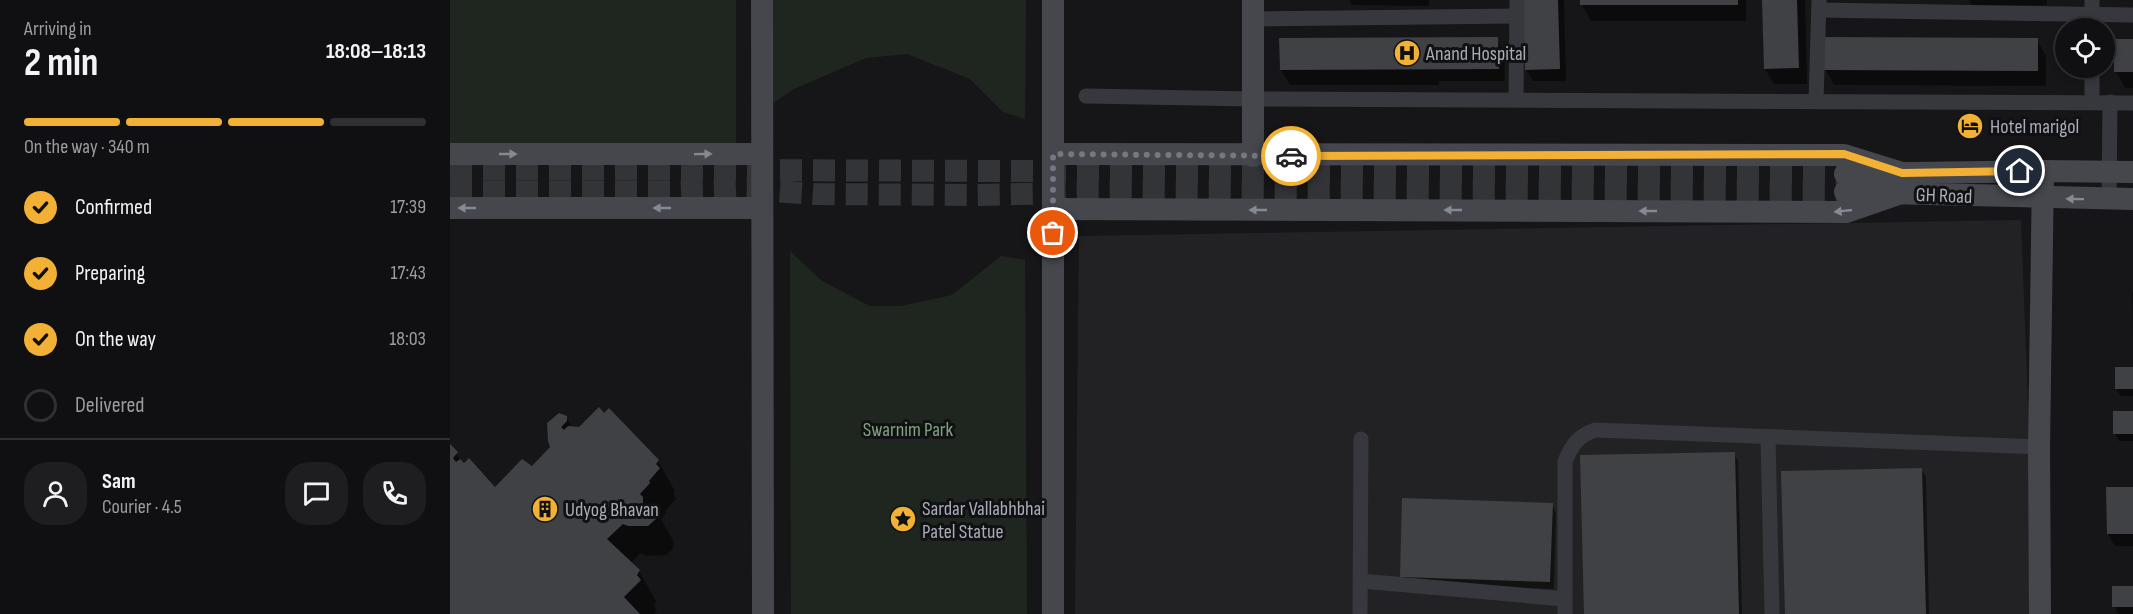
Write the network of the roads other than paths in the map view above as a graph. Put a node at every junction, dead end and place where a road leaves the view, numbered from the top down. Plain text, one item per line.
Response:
1 (762, 0) edge
2 (1053, 0) edge
3 (1517, 0) edge
4 (1819, 5) edge
5 (1253, 10) edge
6 (2092, 15) edge
7 (2133, 15) edge
8 (1517, 16) junction
9 (2092, 78) edge
10 (1086, 96) dead end
11 (1253, 99) junction
12 (1516, 100) junction
13 (1816, 101) junction
14 (2092, 102) junction
15 (2110, 102) junction
16 (2133, 103) edge
17 (450, 154) edge
18 (762, 154) junction
19 (1053, 154) junction
20 (1253, 156) junction
21 (2043, 171) junction
22 (2133, 172) edge
23 (2109, 173) junction
24 (1845, 183) tunnel mouth
25 (1900, 184) junction
26 (2044, 198) junction
27 (2133, 199) edge
28 (2109, 200) junction
29 (450, 208) edge
30 (762, 208) junction
31 (1053, 209) junction
32 (1768, 437) junction
33 (1361, 439) dead end
34 (2039, 447) junction
35 (1361, 581) junction
36 (1565, 607) edge
37 (763, 614) edge
38 (1053, 614) edge
39 (1360, 614) edge
40 (1772, 614) edge
41 (2040, 614) edge

1 - 18 street
2 - 19 street
3 - 8 street
4 - 6 street
4 - 13 street
5 - 8 street
5 - 11 street
6 - 7 street
8 - 12 street
9 - 14 street
10 - 11 street
11 - 12 street
11 - 20 street
12 - 13 street
13 - 14 street
14 - 15 street
15 - 16 street
15 - 23 street
17 -> 18 street
18 - 30 street
19 - 20 street
19 - 31 street
20 - 25 street
21 - 23 street, GH Road
21 - 25 street, GH Road
21 - 26 street
22 - 23 street, GH Road
23 - 28 street
24 - 25 street
25 - 26 street, GH Road
25 -> 31 street
28 -> 26 street, GH Road
26 - 34 street
27 - 28 street, GH Road
30 -> 29 street
30 - 37 street
31 - 38 street
32 - 34 street
32 - 36 street
32 - 40 street
33 - 35 street
34 - 41 street
35 - 36 street
35 - 39 street

